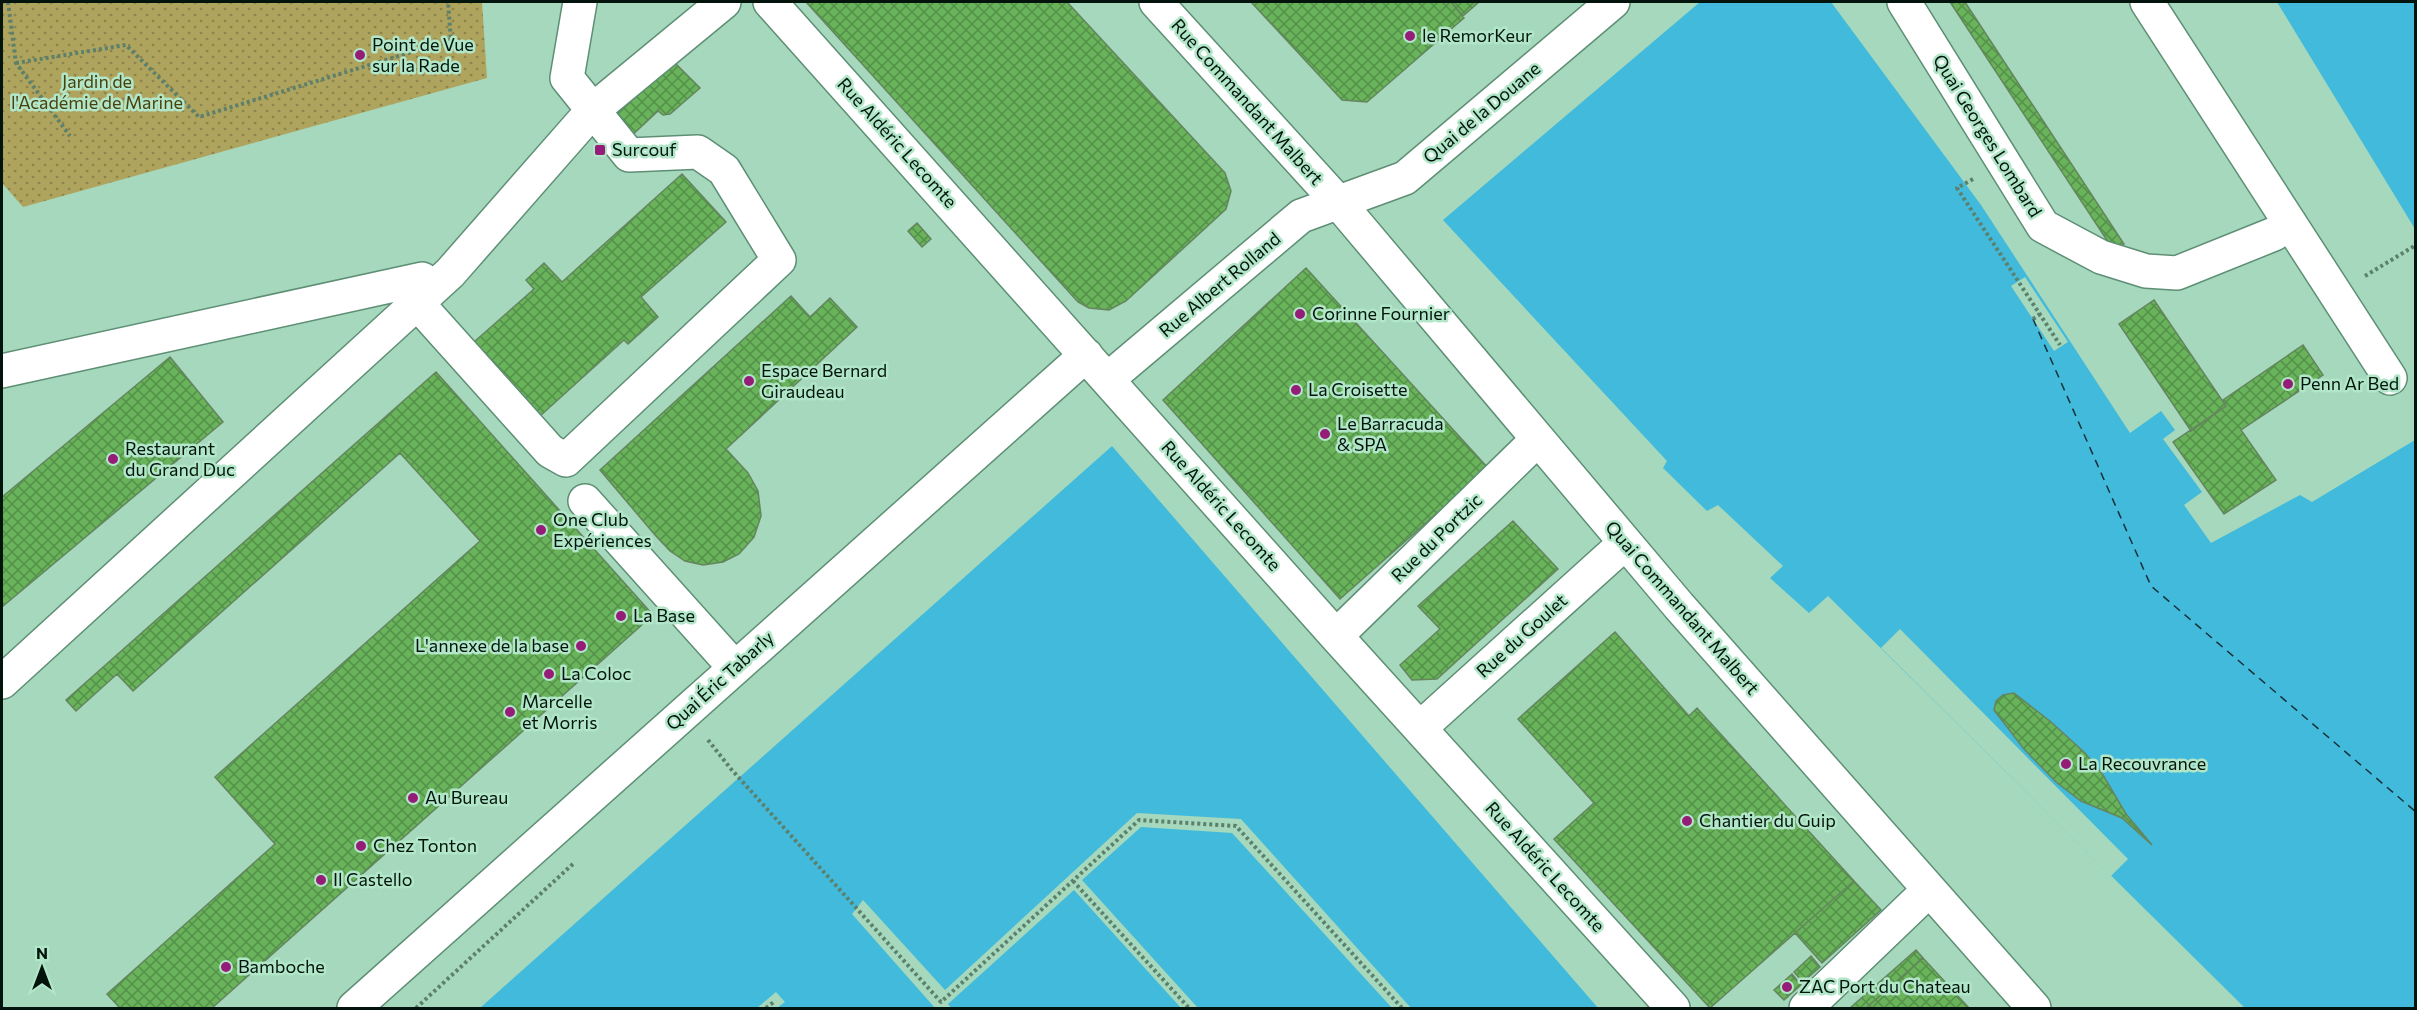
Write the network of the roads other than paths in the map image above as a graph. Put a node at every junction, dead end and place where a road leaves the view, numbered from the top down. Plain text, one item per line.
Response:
1 (580, 2) edge
2 (724, 2) edge
3 (770, 2) edge
4 (1156, 2) edge
5 (1613, 2) edge
6 (1904, 2) edge
7 (2147, 2) edge
8 (592, 110) junction
9 (1338, 202) junction
10 (2290, 223) junction
11 (409, 294) junction
12 (1086, 355) junction
13 (2, 372) edge
14 (2390, 378) dead end
15 (1108, 379) junction
16 (1538, 439) junction
17 (585, 501) dead end
18 (1625, 543) junction
19 (1336, 636) junction
20 (735, 668) junction
21 (2, 682) edge
22 (1420, 728) junction
23 (1929, 890) junction
24 (354, 1008) edge
25 (1673, 1008) edge
26 (1806, 1008) edge
27 (2034, 1008) edge

1 - 8 street
2 - 8 street
3 - 12 street, Rue Aldéric Lecomte
4 - 9 street, Rue Commandant Malbert
5 - 9 street, Quai de la Douane
6 - 10 street, Quai Georges Lombard
7 - 10 street
8 - 11 street
8 - 11 street
9 - 15 street, Rue Albert Rolland
9 - 16 street, Quai Commandant Malbert
10 - 14 street
11 - 13 street
11 - 21 street
12 - 15 street, Rue Aldéric Lecomte
12 - 20 street, Quai Éric Tabarly
15 - 19 street, Rue Aldéric Lecomte
16 - 18 street, Quai Commandant Malbert
16 - 19 street, Rue du Portzic
17 - 20 street
18 - 22 street, Rue du Goulet
18 - 23 street, Quai Commandant Malbert
19 - 22 street, Rue Aldéric Lecomte
20 - 24 street, Quai Éric Tabarly
22 - 25 street, Rue Aldéric Lecomte
23 - 26 street
23 - 27 street, Quai Commandant Malbert

